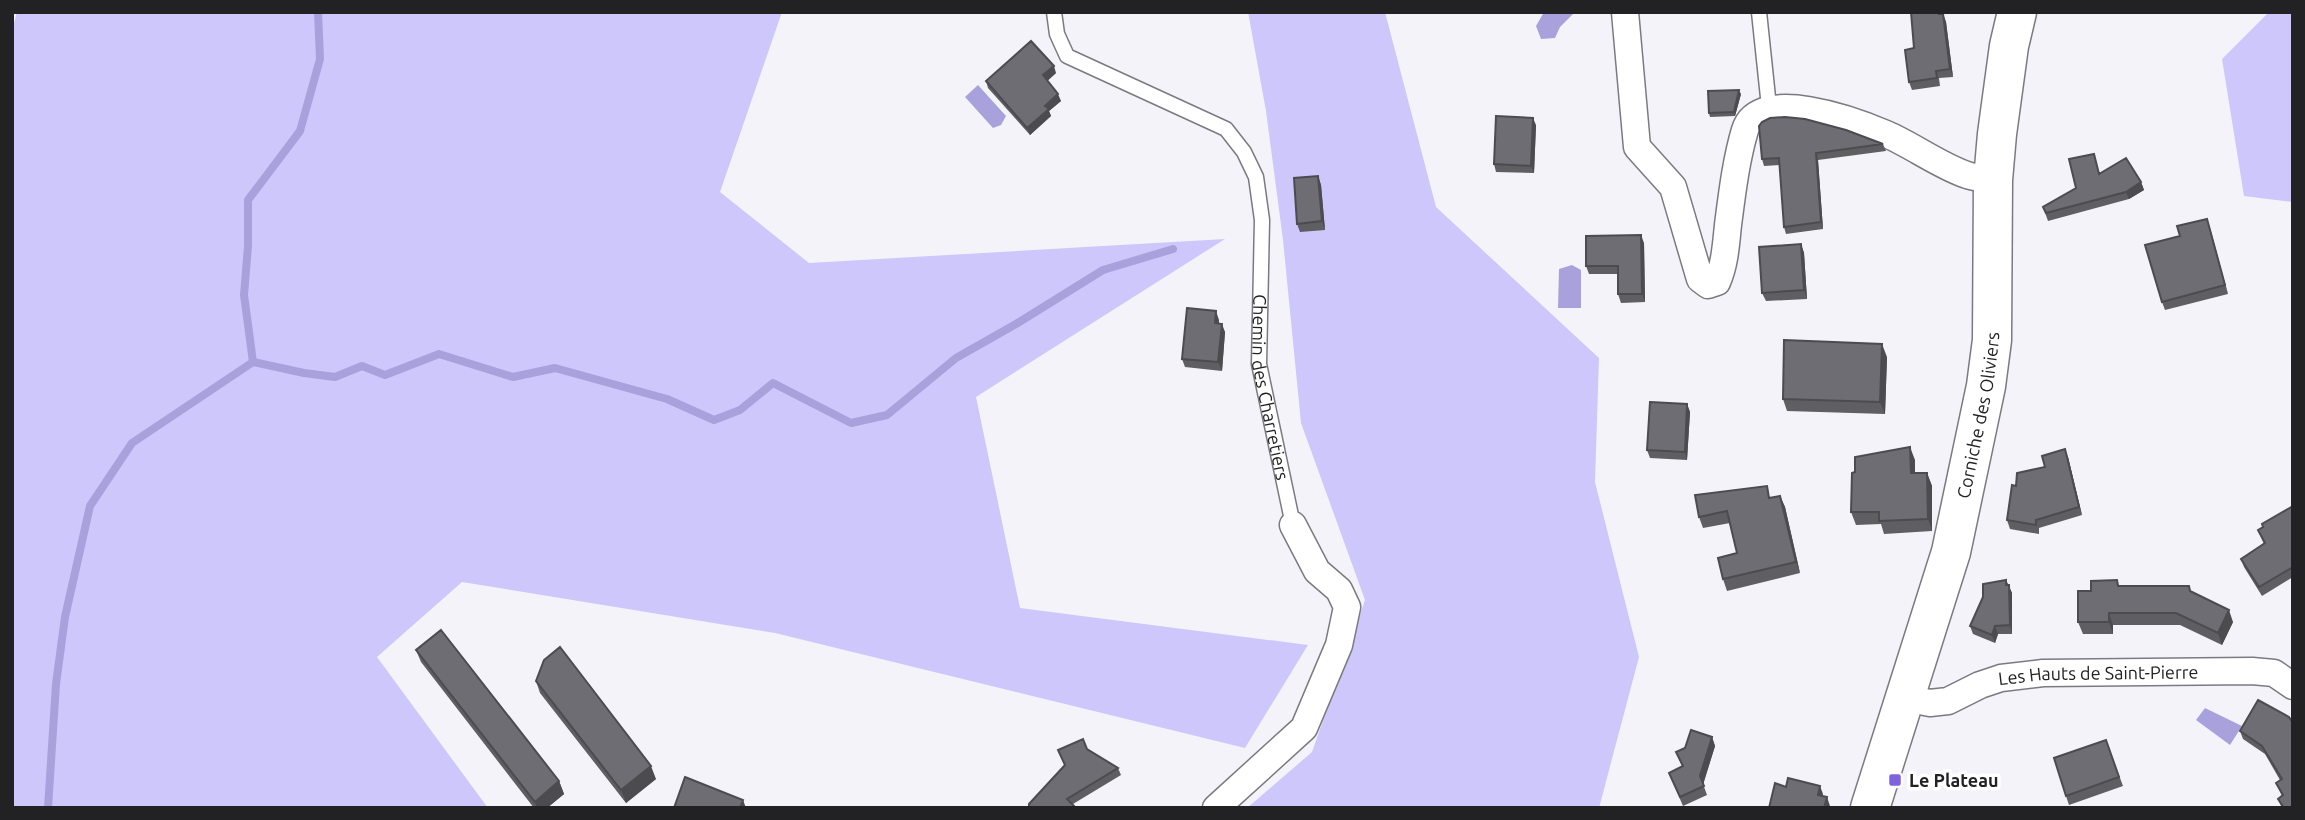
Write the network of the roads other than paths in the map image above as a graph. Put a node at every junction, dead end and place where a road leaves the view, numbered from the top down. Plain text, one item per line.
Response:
1 (1054, 12) edge
2 (1625, 12) edge
3 (1759, 12) edge
4 (2017, 12) edge
5 (1769, 107) junction
6 (1993, 180) junction
7 (1293, 525) joint
8 (2293, 686) edge
9 (1904, 698) junction
10 (1216, 808) edge
11 (1870, 808) edge

1 - 7 lane, Chemin des Charretiers
2 - 5 street
3 - 5 lane
4 - 6 street, Corniche des Oliviers
5 - 6 street
6 - 9 street, Corniche des Oliviers
7 - 10 street, Chemin des Charretiers
8 - 9 street, Les Hauts de Saint-Pierre
9 - 11 street, Corniche des Oliviers

